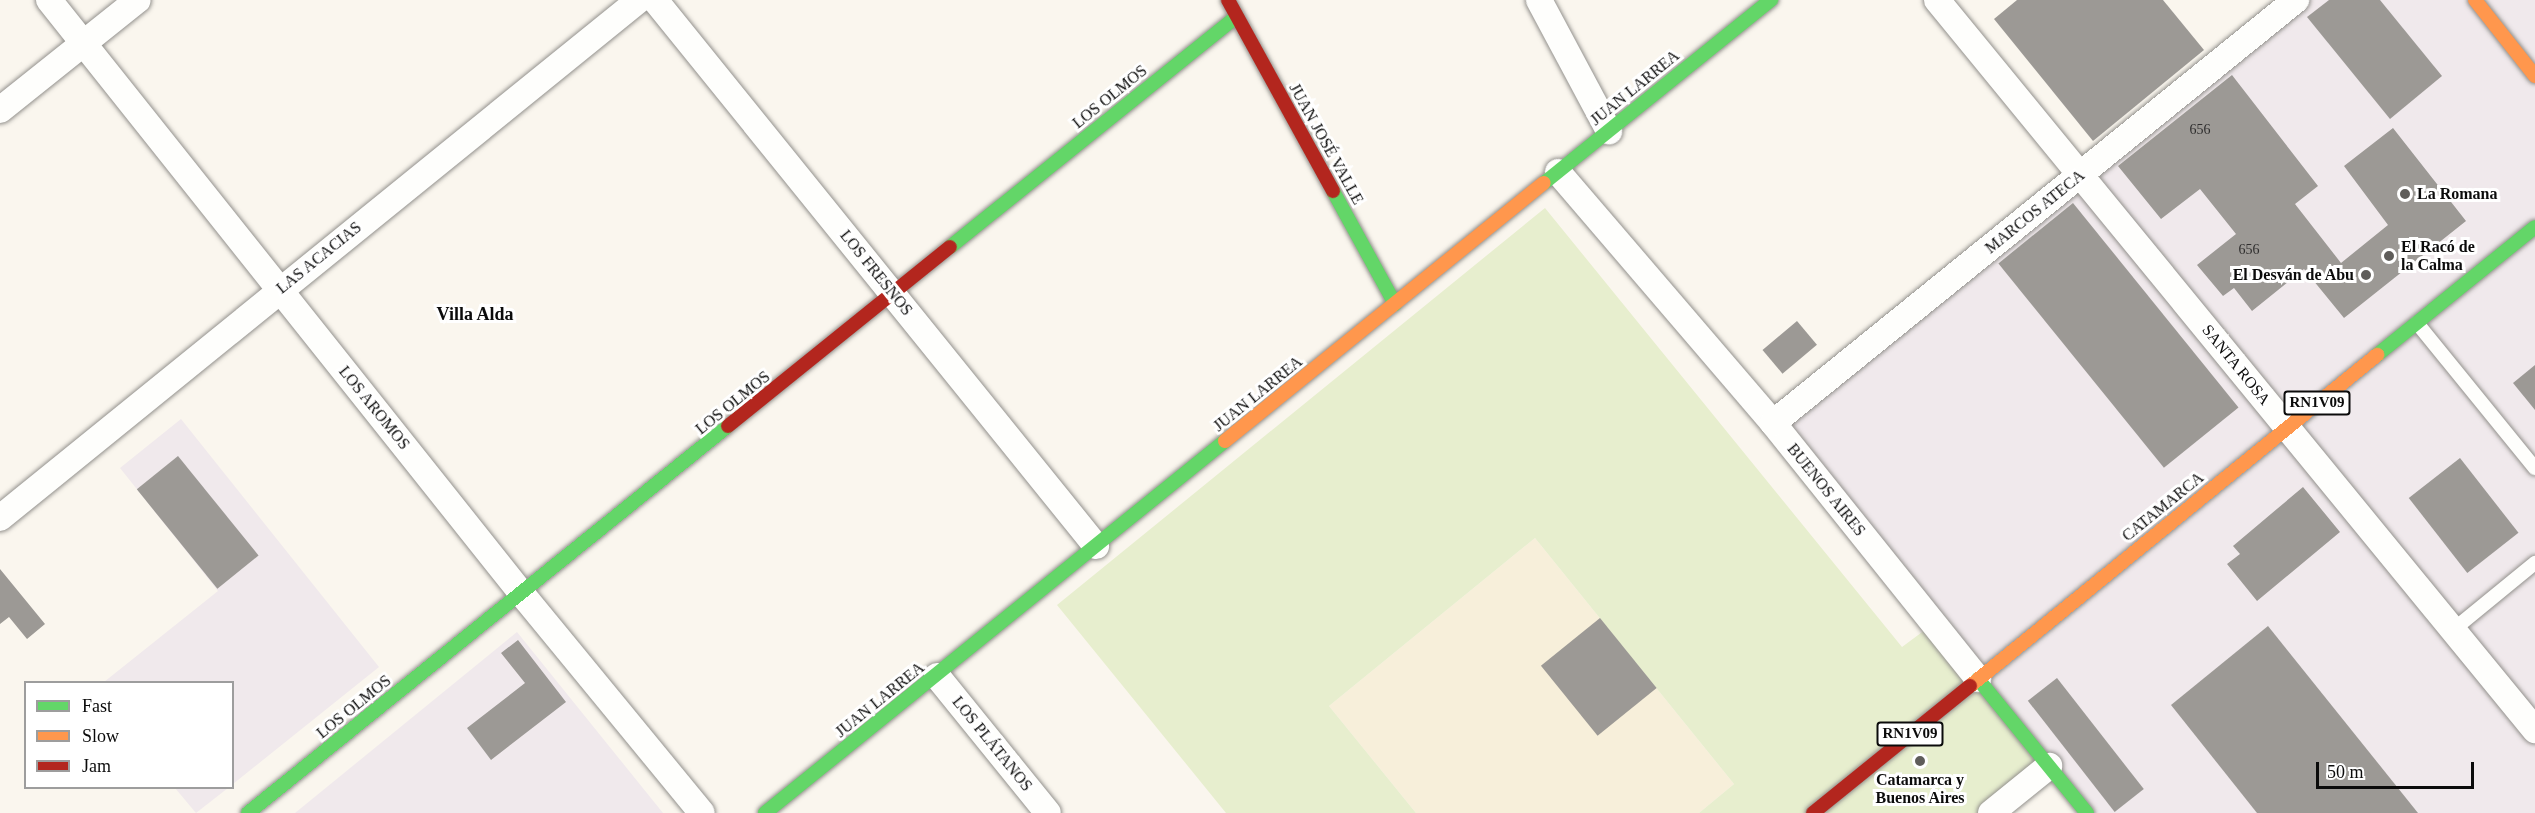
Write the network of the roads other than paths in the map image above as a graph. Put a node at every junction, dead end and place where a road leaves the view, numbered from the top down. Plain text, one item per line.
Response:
1 (49, 0) edge
2 (138, 0) edge
3 (639, 0) edge
4 (655, 0) edge
5 (1228, 0) edge
6 (1539, 0) edge
7 (1771, 0) edge
8 (1937, 0) edge
9 (2296, 0) edge
10 (2475, 0) edge
11 (1237, 16) junction
12 (84, 44) junction
13 (2535, 76) edge
14 (0, 110) edge
15 (1609, 131) junction
16 (1558, 172) junction
17 (2080, 175) junction
18 (2535, 227) edge
19 (280, 290) junction
20 (893, 295) junction
21 (1395, 304) junction
22 (2416, 323) junction
23 (1773, 423) junction
24 (2287, 428) junction
25 (2535, 468) edge
26 (0, 518) edge
27 (1096, 546) junction
28 (2535, 563) edge
29 (522, 594) junction
30 (2453, 630) junction
31 (937, 676) junction
32 (1978, 679) junction
33 (2535, 730) edge
34 (2049, 766) junction
35 (248, 813) edge
36 (702, 813) edge
37 (765, 813) edge
38 (1048, 813) edge
39 (1813, 813) edge
40 (1991, 813) edge
41 (2087, 813) edge

1 - 12 street, LOS AROMOS
2 - 12 street
3 - 19 street, LAS ACACIAS
4 - 20 street, LOS FRESNOS
5 - 11 street, JUAN JOSÉ VALLE
6 - 15 street
7 - 15 street, JUAN LARREA
8 - 17 street, SANTA ROSA
9 - 17 street, MARCOS ATECA
10 - 13 street
11 - 20 street, LOS OLMOS
11 - 21 street, JUAN JOSÉ VALLE
12 - 14 street
12 - 19 street, LOS AROMOS
15 - 16 street, JUAN LARREA
16 - 21 street, JUAN LARREA
16 - 23 street, BUENOS AIRES
17 - 23 street, MARCOS ATECA
17 - 24 street, SANTA ROSA
18 - 22 street, CATAMARCA / RN1V09
19 - 26 street, LAS ACACIAS
19 - 29 street, LOS AROMOS
20 - 27 street, LOS FRESNOS
20 - 29 street, LOS OLMOS
21 - 27 street, JUAN LARREA
22 - 24 street, CATAMARCA / RN1V09
22 - 25 lane
23 - 32 street, BUENOS AIRES
24 - 30 street, SANTA ROSA
24 - 32 street, CATAMARCA / RN1V09
27 - 31 street, JUAN LARREA
28 - 30 lane
29 - 35 street, LOS OLMOS
29 - 36 street, LOS AROMOS
30 - 33 street, SANTA ROSA
31 - 37 street, JUAN LARREA
31 - 38 street, LOS PLÁTANOS
32 - 34 street, BUENOS AIRES
32 - 39 street, CATAMARCA / RN1V09
34 - 40 street
34 - 41 street, BUENOS AIRES

